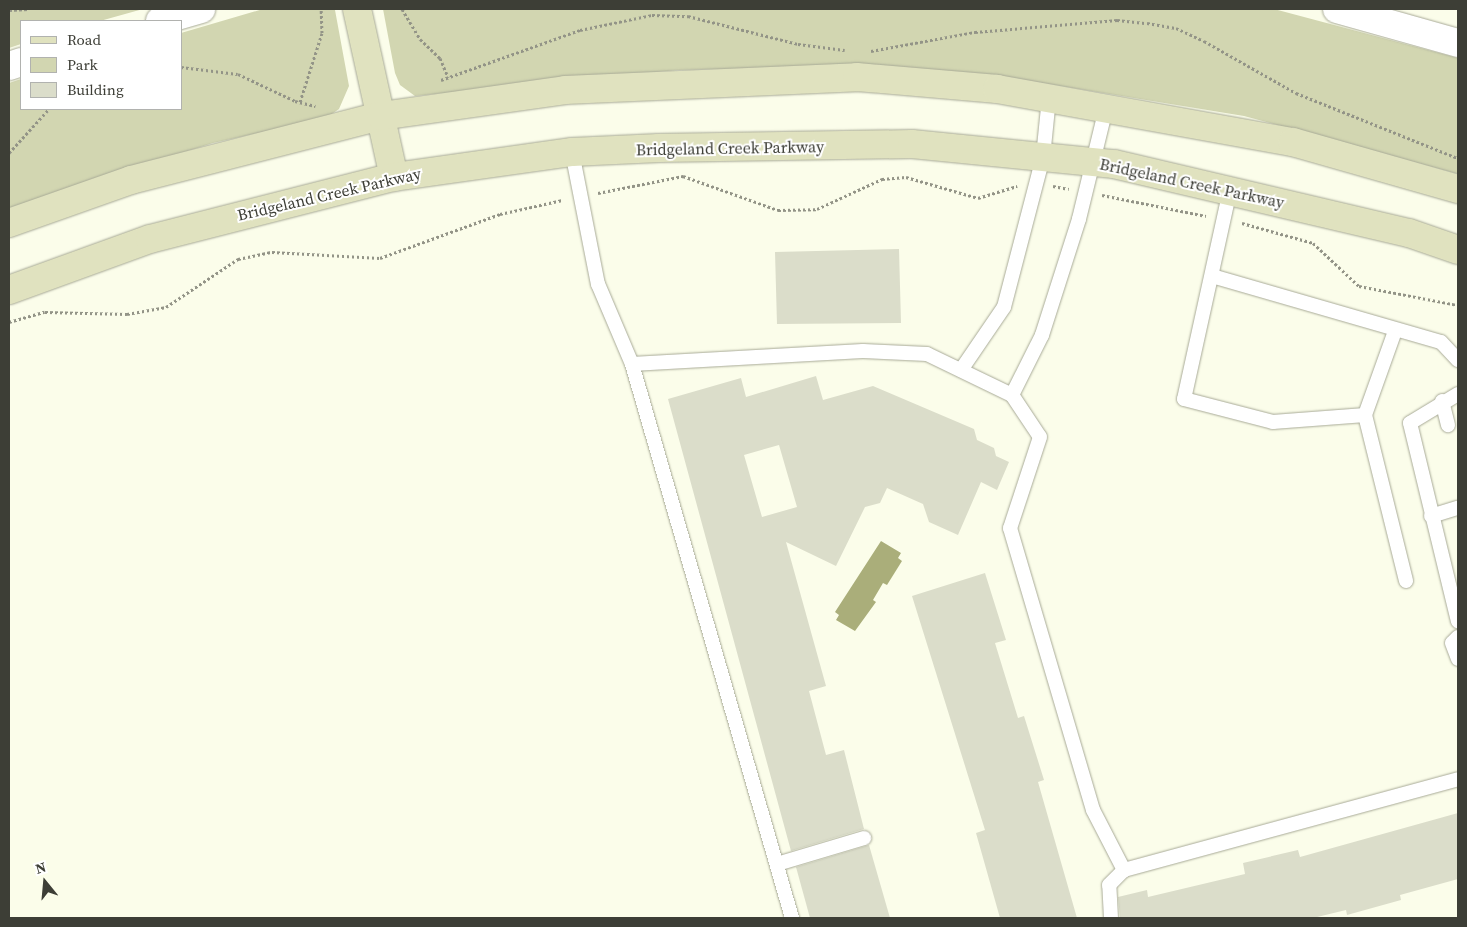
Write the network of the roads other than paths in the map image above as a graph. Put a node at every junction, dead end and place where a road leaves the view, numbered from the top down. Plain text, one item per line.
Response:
1 (201, 9) edge
2 (357, 9) edge
3 (1338, 9) edge
4 (163, 20) edge
5 (1458, 43) edge
6 (1049, 98) junction
7 (1106, 108) junction
8 (381, 116) junction
9 (572, 152) junction
10 (1043, 157) junction
11 (1093, 162) junction
12 (394, 177) junction
13 (1458, 189) edge
14 (1230, 190) junction
15 (9, 223) edge
16 (1458, 250) edge
17 (1212, 276) junction
18 (9, 290) edge
19 (1395, 331) junction
20 (1458, 360) edge
21 (632, 364) junction
22 (961, 370) junction
23 (1458, 394) edge
24 (1012, 395) junction
25 (1442, 401) junction
26 (1365, 415) junction
27 (1448, 425) dead end
28 (1458, 508) edge
29 (1431, 516) junction
30 (1406, 581) dead end
31 (1458, 621) edge
32 (1458, 637) edge
33 (1458, 660) edge
34 (1458, 779) edge
35 (864, 838) dead end
36 (777, 864) junction
37 (1124, 870) junction
38 (792, 918) edge
39 (1111, 918) edge

1 - 4 street
2 - 8 main road
3 - 5 street
6 - 7 main road
6 - 8 main road
6 - 10 lane
7 - 11 lane
7 - 13 main road
8 - 12 main road
8 - 15 main road
9 - 10 main road, Bridgeland Creek Parkway
9 - 12 main road, Bridgeland Creek Parkway
9 - 21 lane
10 - 11 main road, Bridgeland Creek Parkway
10 - 22 lane
11 - 14 main road, Bridgeland Creek Parkway
11 - 24 lane
12 - 18 main road, Bridgeland Creek Parkway
14 - 16 main road, Bridgeland Creek Parkway
14 - 17 lane
17 - 19 lane
17 - 26 lane
19 - 20 lane
19 - 26 lane
21 - 22 lane
21 - 36 lane
22 - 24 lane
23 - 25 lane
24 - 37 lane
25 - 27 lane
25 - 29 lane
26 - 30 lane
28 - 29 lane
29 - 31 lane
32 - 33 lane
34 - 37 lane
35 - 36 lane
36 - 38 lane
37 - 39 lane

